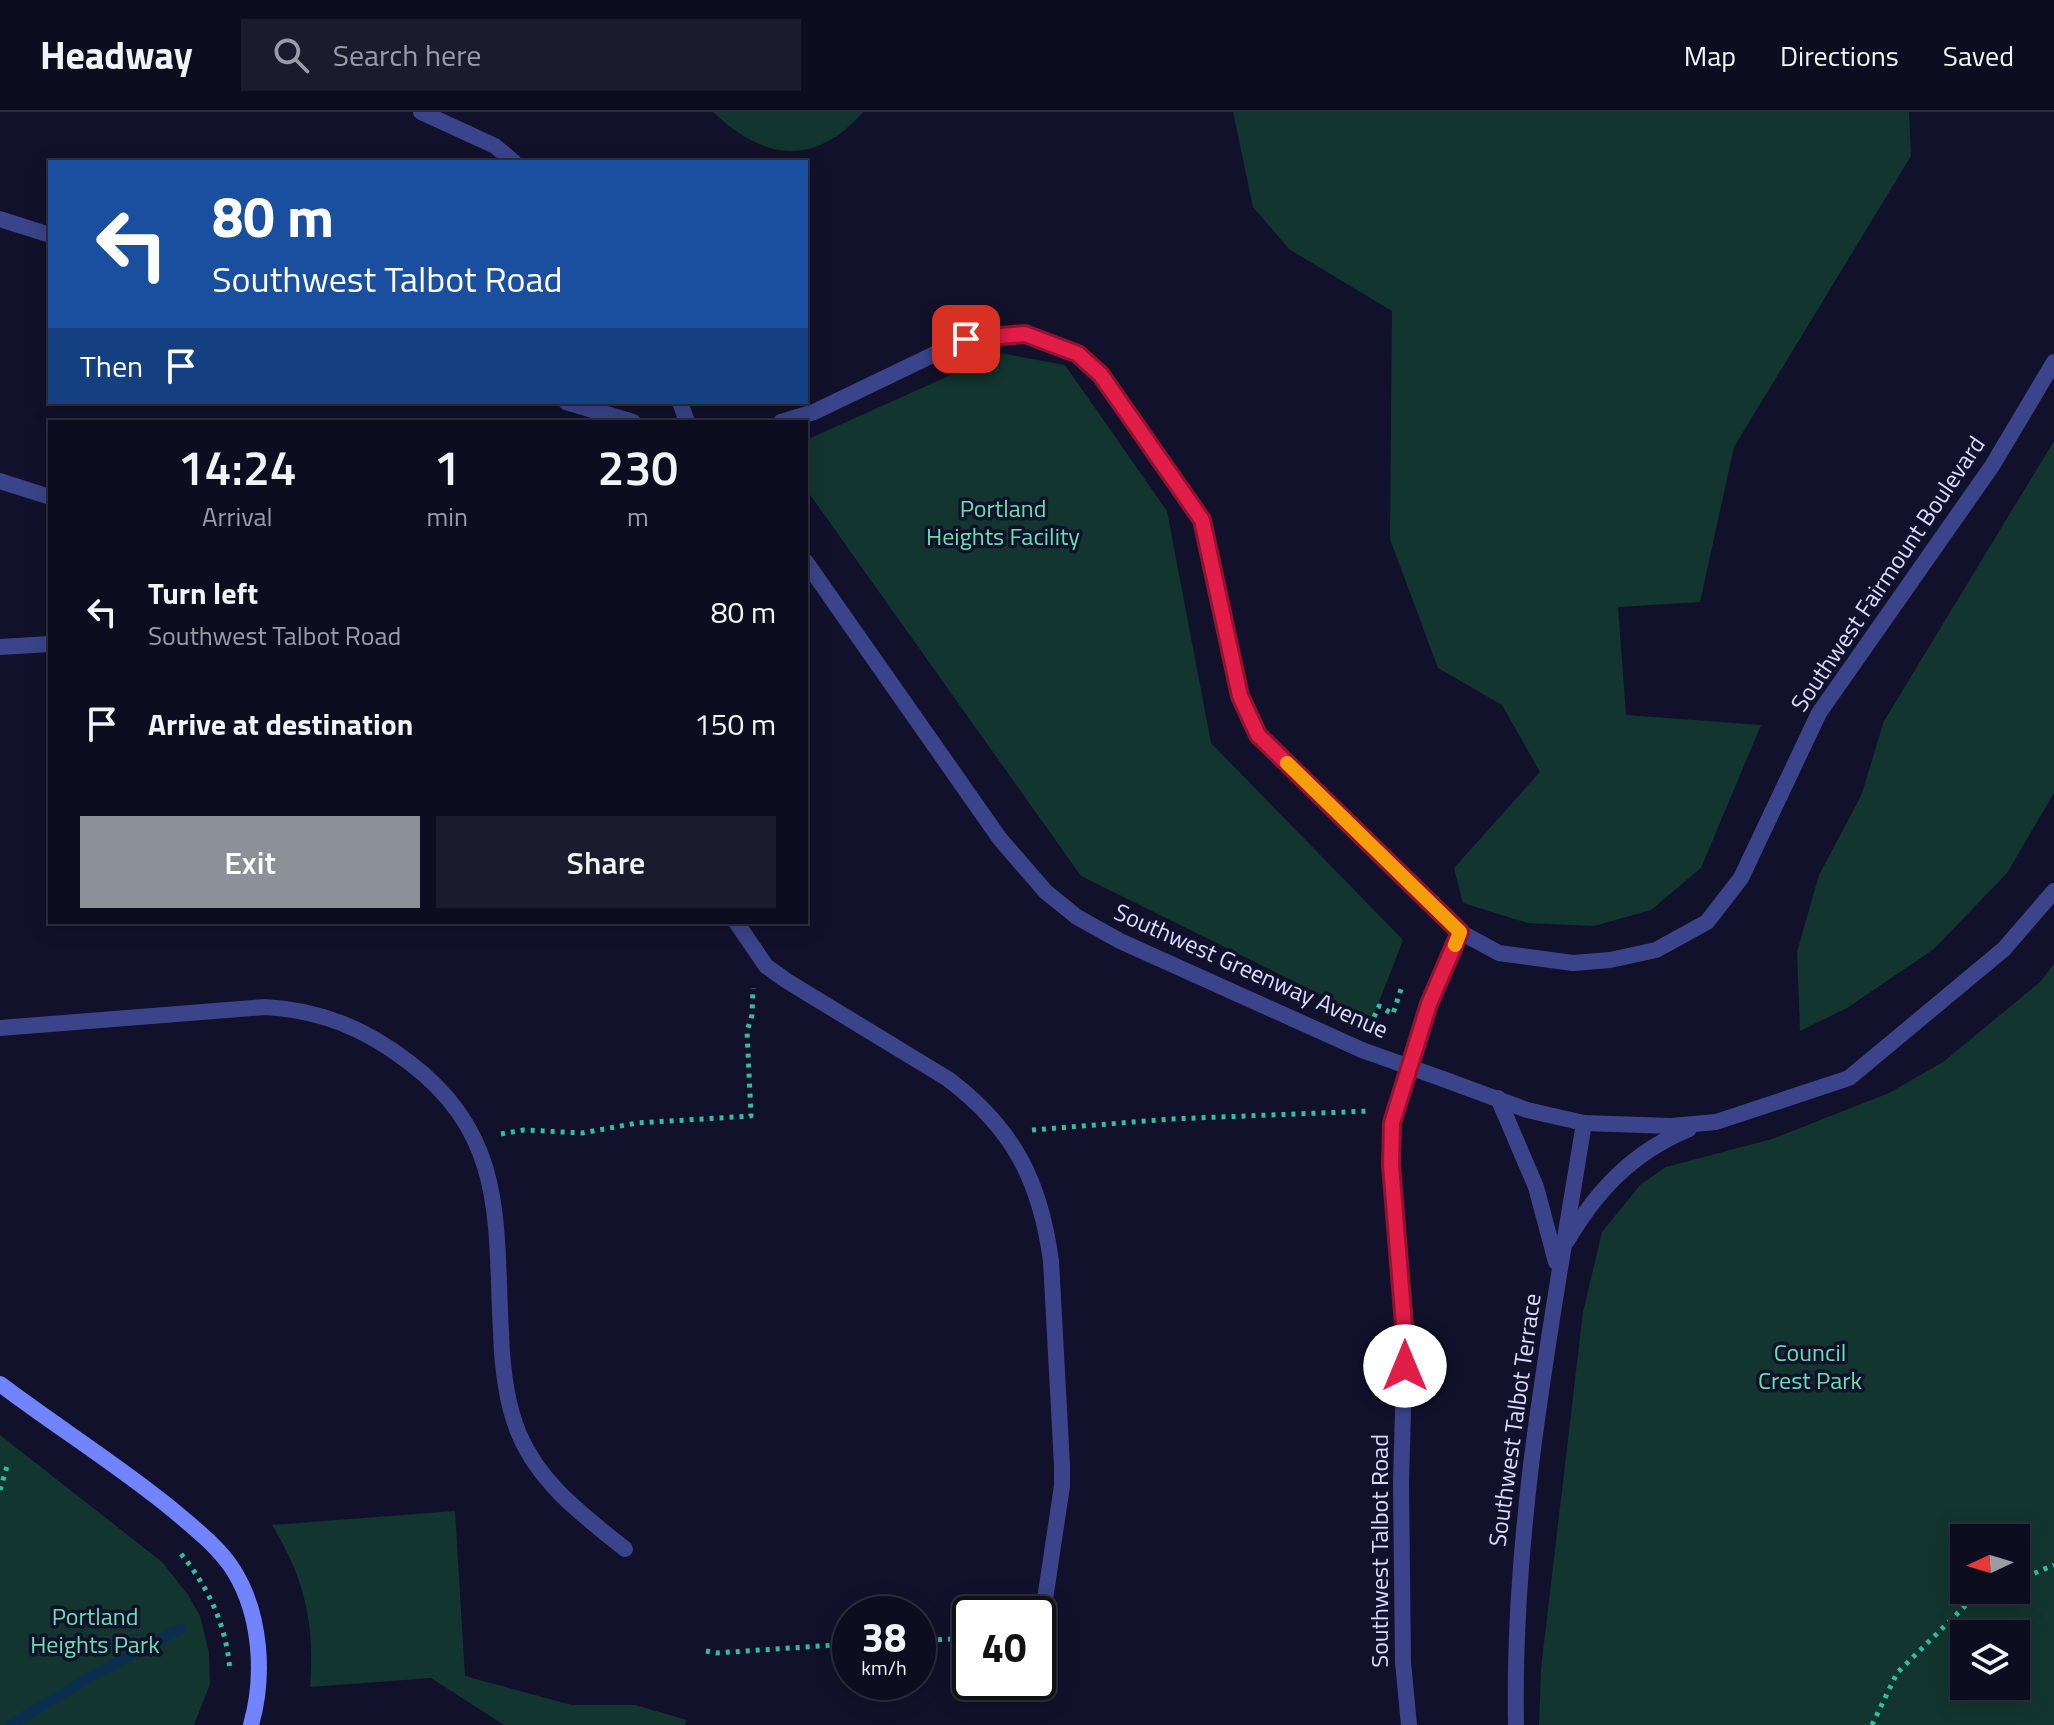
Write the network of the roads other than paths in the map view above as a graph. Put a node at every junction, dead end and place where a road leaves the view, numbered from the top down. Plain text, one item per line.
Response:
1 (421, 112) edge
2 (512, 160) edge
3 (0, 219) edge
4 (48, 234) edge
5 (2054, 362) edge
6 (573, 404) edge
7 (626, 420) edge
8 (788, 420) edge
9 (0, 481) edge
10 (48, 496) edge
11 (808, 565) edge
12 (48, 644) edge
13 (0, 647) edge
14 (2054, 891) edge
15 (737, 924) edge
16 (1460, 932) junction
17 (0, 1028) edge
18 (1498, 1098) junction
19 (1584, 1123) junction
20 (1700, 1124) junction
21 (1563, 1249) junction
22 (1558, 1275) junction
23 (0, 1384) edge
24 (625, 1549) dead end
25 (1046, 1596) edge
26 (251, 1725) edge
27 (1409, 1725) edge
28 (1516, 1725) edge

1 - 2 street
3 - 4 street
5 - 16 street, Southwest Fairmount Boulevard
6 - 7 street
8 - 16 street
9 - 10 street
11 - 18 street, Southwest Greenway Avenue, bridge
12 - 13 street
14 - 20 street, Southwest Greenway Avenue
15 - 25 street
16 - 27 street, Southwest Talbot Road
17 - 24 street
18 - 19 street, Southwest Greenway Avenue
18 - 22 street
19 - 20 street, Southwest Greenway Avenue
19 - 21 street, Southwest Talbot Terrace
20 - 21 street
21 - 22 street, Southwest Talbot Terrace
22 - 28 street, Southwest Talbot Terrace
23 - 26 main road

